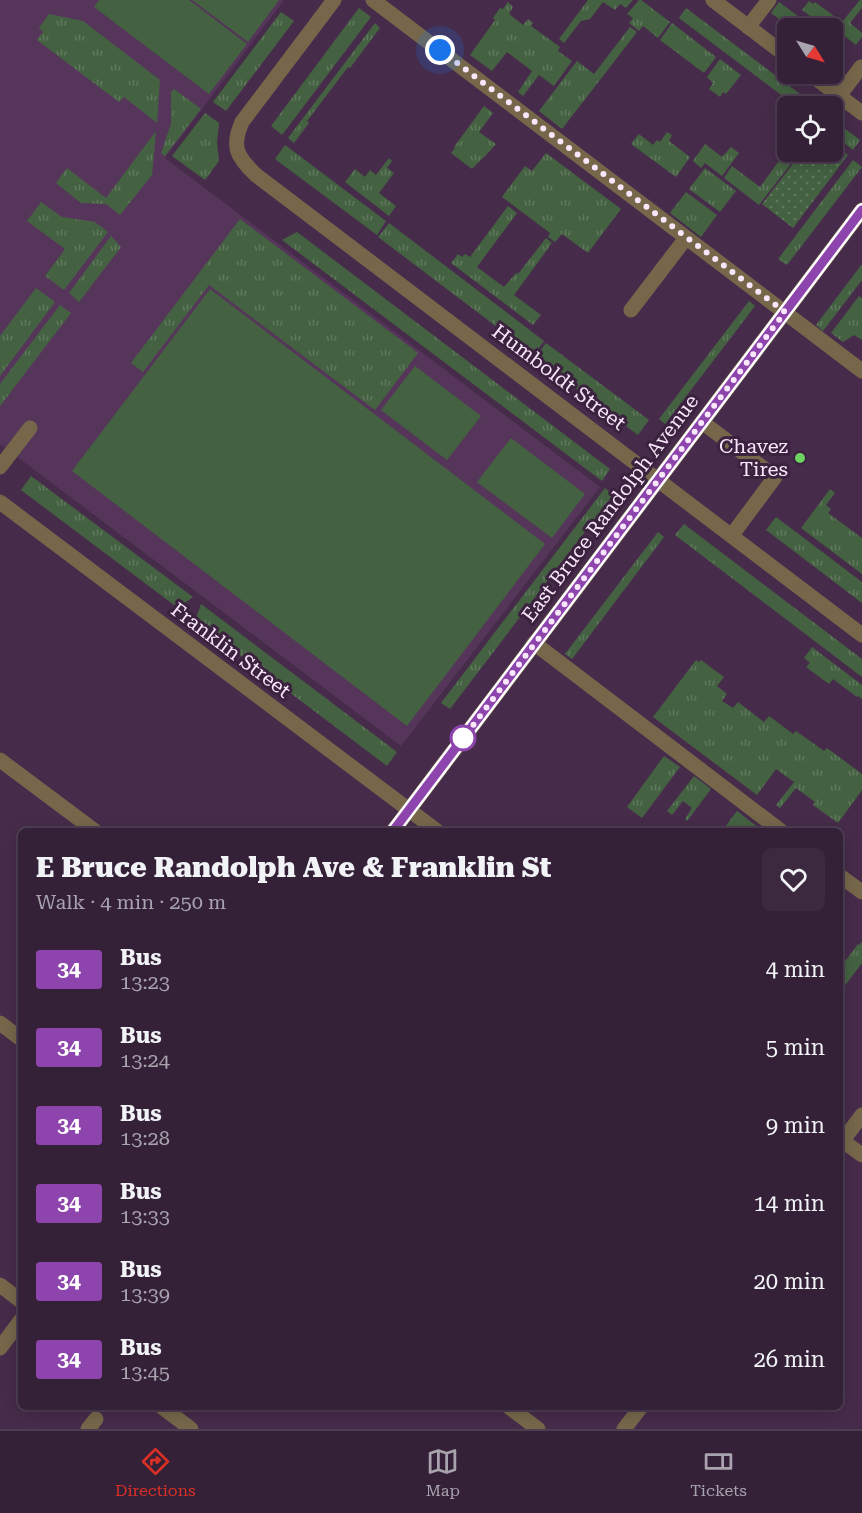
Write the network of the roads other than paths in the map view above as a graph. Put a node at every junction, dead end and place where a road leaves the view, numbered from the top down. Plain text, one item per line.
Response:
1 (334, 0) edge
2 (374, 0) edge
3 (713, 0) edge
4 (769, 0) edge
5 (748, 27) junction
6 (777, 49) edge
7 (861, 67) edge
8 (823, 84) edge
9 (839, 96) joint
10 (843, 99) edge
11 (862, 113) edge
12 (862, 210) edge
13 (686, 238) junction
14 (631, 310) dead end
15 (785, 312) junction
16 (862, 371) edge
17 (702, 422) junction
18 (30, 428) dead end
19 (0, 466) edge
20 (658, 480) junction
21 (0, 502) edge
22 (732, 536) junction
23 (862, 634) edge
24 (534, 643) junction
25 (0, 760) edge
26 (409, 809) junction
27 (90, 828) edge
28 (395, 828) edge
29 (433, 828) edge
30 (778, 828) edge
31 (843, 878) edge
32 (862, 892) edge
33 (0, 1023) edge
34 (18, 1037) edge
35 (862, 1115) edge
36 (843, 1139) edge
37 (843, 1142) edge
38 (862, 1155) edge
39 (0, 1286) edge
40 (18, 1299) edge
41 (18, 1324) edge
42 (0, 1348) edge
43 (166, 1410) edge
44 (513, 1410) edge
45 (639, 1410) edge
46 (191, 1429) edge
47 (538, 1429) edge
48 (624, 1429) edge

1 - 20 street, Humboldt Street
2 - 13 street
3 - 5 street
4 - 5 street
5 - 6 street
7 - 9 street
8 - 9 street
10 - 11 street
12 - 15 street, East Bruce Randolph Avenue
13 - 14 street
13 - 15 street
15 - 16 street
15 - 17 street, East Bruce Randolph Avenue
17 - 20 street, East Bruce Randolph Avenue
17 - 22 street
18 - 19 street
20 - 22 street, Humboldt Street
20 - 24 street, East Bruce Randolph Avenue
21 - 26 street, Franklin Street
22 - 23 street, Humboldt Street
24 - 26 street, East Bruce Randolph Avenue
24 - 30 street
25 - 27 street
26 - 28 street, East Bruce Randolph Avenue
26 - 29 street, Franklin Street
31 - 32 street
33 - 34 street
35 - 36 street
37 - 38 street
39 - 40 street
41 - 42 street
43 - 46 street
44 - 47 street
45 - 48 street

